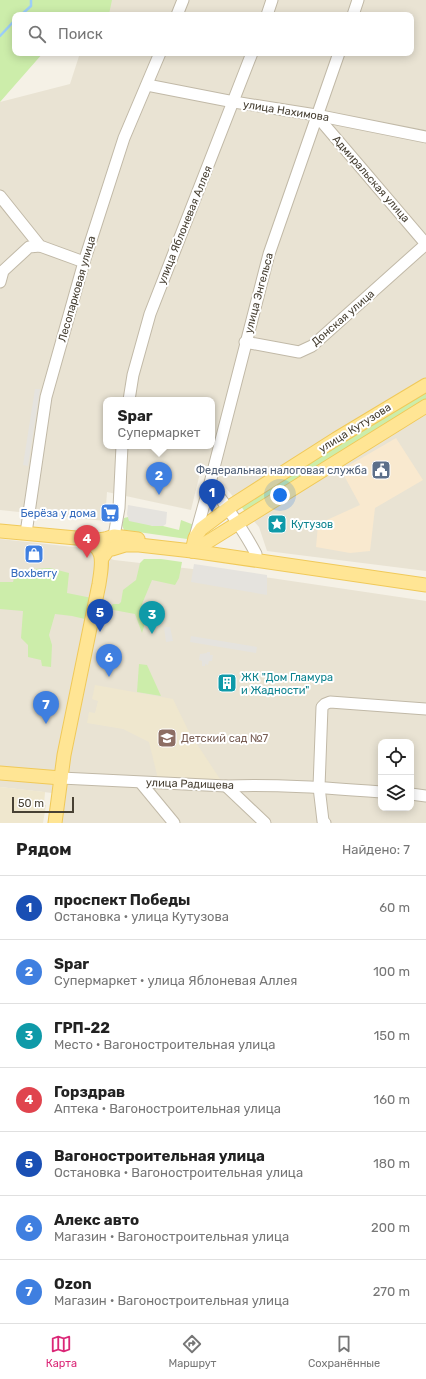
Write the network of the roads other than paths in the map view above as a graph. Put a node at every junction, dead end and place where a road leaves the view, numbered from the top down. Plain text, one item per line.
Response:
1 (183, 0) edge
2 (272, 0) edge
3 (358, 0) edge
4 (178, 12) edge
5 (268, 12) edge
6 (353, 12) edge
7 (159, 56) edge
8 (251, 56) edge
9 (338, 56) edge
10 (147, 85) junction
11 (234, 102) junction
12 (316, 115) junction
13 (426, 137) edge
14 (0, 196) edge
15 (426, 244) edge
16 (40, 246) junction
17 (84, 262) junction
18 (0, 282) edge
19 (245, 342) junction
20 (426, 385) edge
21 (128, 397) edge
22 (426, 406) edge
23 (122, 449) edge
24 (210, 483) junction
25 (228, 509) junction
26 (238, 522) junction
27 (0, 531) edge
28 (26, 533) junction
29 (114, 536) junction
30 (82, 539) junction
31 (195, 545) junction
32 (257, 557) junction
33 (102, 558) junction
34 (426, 585) edge
35 (426, 709) edge
36 (0, 773) edge
37 (61, 778) junction
38 (141, 783) junction
39 (226, 786) junction
40 (319, 788) junction
41 (378, 792) edge
42 (414, 794) edge
43 (426, 796) edge
44 (55, 823) edge
45 (174, 823) edge
46 (265, 823) edge
47 (325, 823) edge

1 - 4 street
2 - 5 street
3 - 6 street
7 - 10 street, Лесопарковая улица
8 - 11 street, улица Яблоневая Аллея
9 - 12 street, улица Энгельса
10 - 11 street, улица Нахимова
10 - 17 street, Лесопарковая улица
11 - 12 street, улица Нахимова
11 - 21 street, улица Яблоневая Аллея
12 - 13 street, улица Нахимова
12 - 15 street, Адмиральская улица
12 - 19 street, улица Энгельса
14 - 16 street
15 - 19 street, Донская улица
16 - 17 street
16 - 18 street
17 - 28 street, Лесопарковая улица
19 - 24 street, улица Энгельса
20 - 25 main road, улица Кутузова
22 - 26 main road, улица Кутузова
23 - 29 street
24 - 25 street
24 - 31 street, улица Энгельса
25 - 26 street
25 - 31 main road, улица Кутузова
26 - 31 main road, улица Кутузова
26 - 32 street
27 - 28 main road
28 - 30 main road
29 - 30 main road
29 - 31 main road
30 - 33 main road
31 - 32 main road
31 - 33 main road
32 - 34 main road
33 - 37 main road
35 - 40 street
36 - 37 main road, улица Радищева
37 - 38 street, улица Радищева
37 - 44 main road
38 - 39 street, улица Радищева
38 - 45 street
39 - 40 street, улица Радищева
39 - 46 street
40 - 41 street, улица Радищева
40 - 47 street
42 - 43 street

